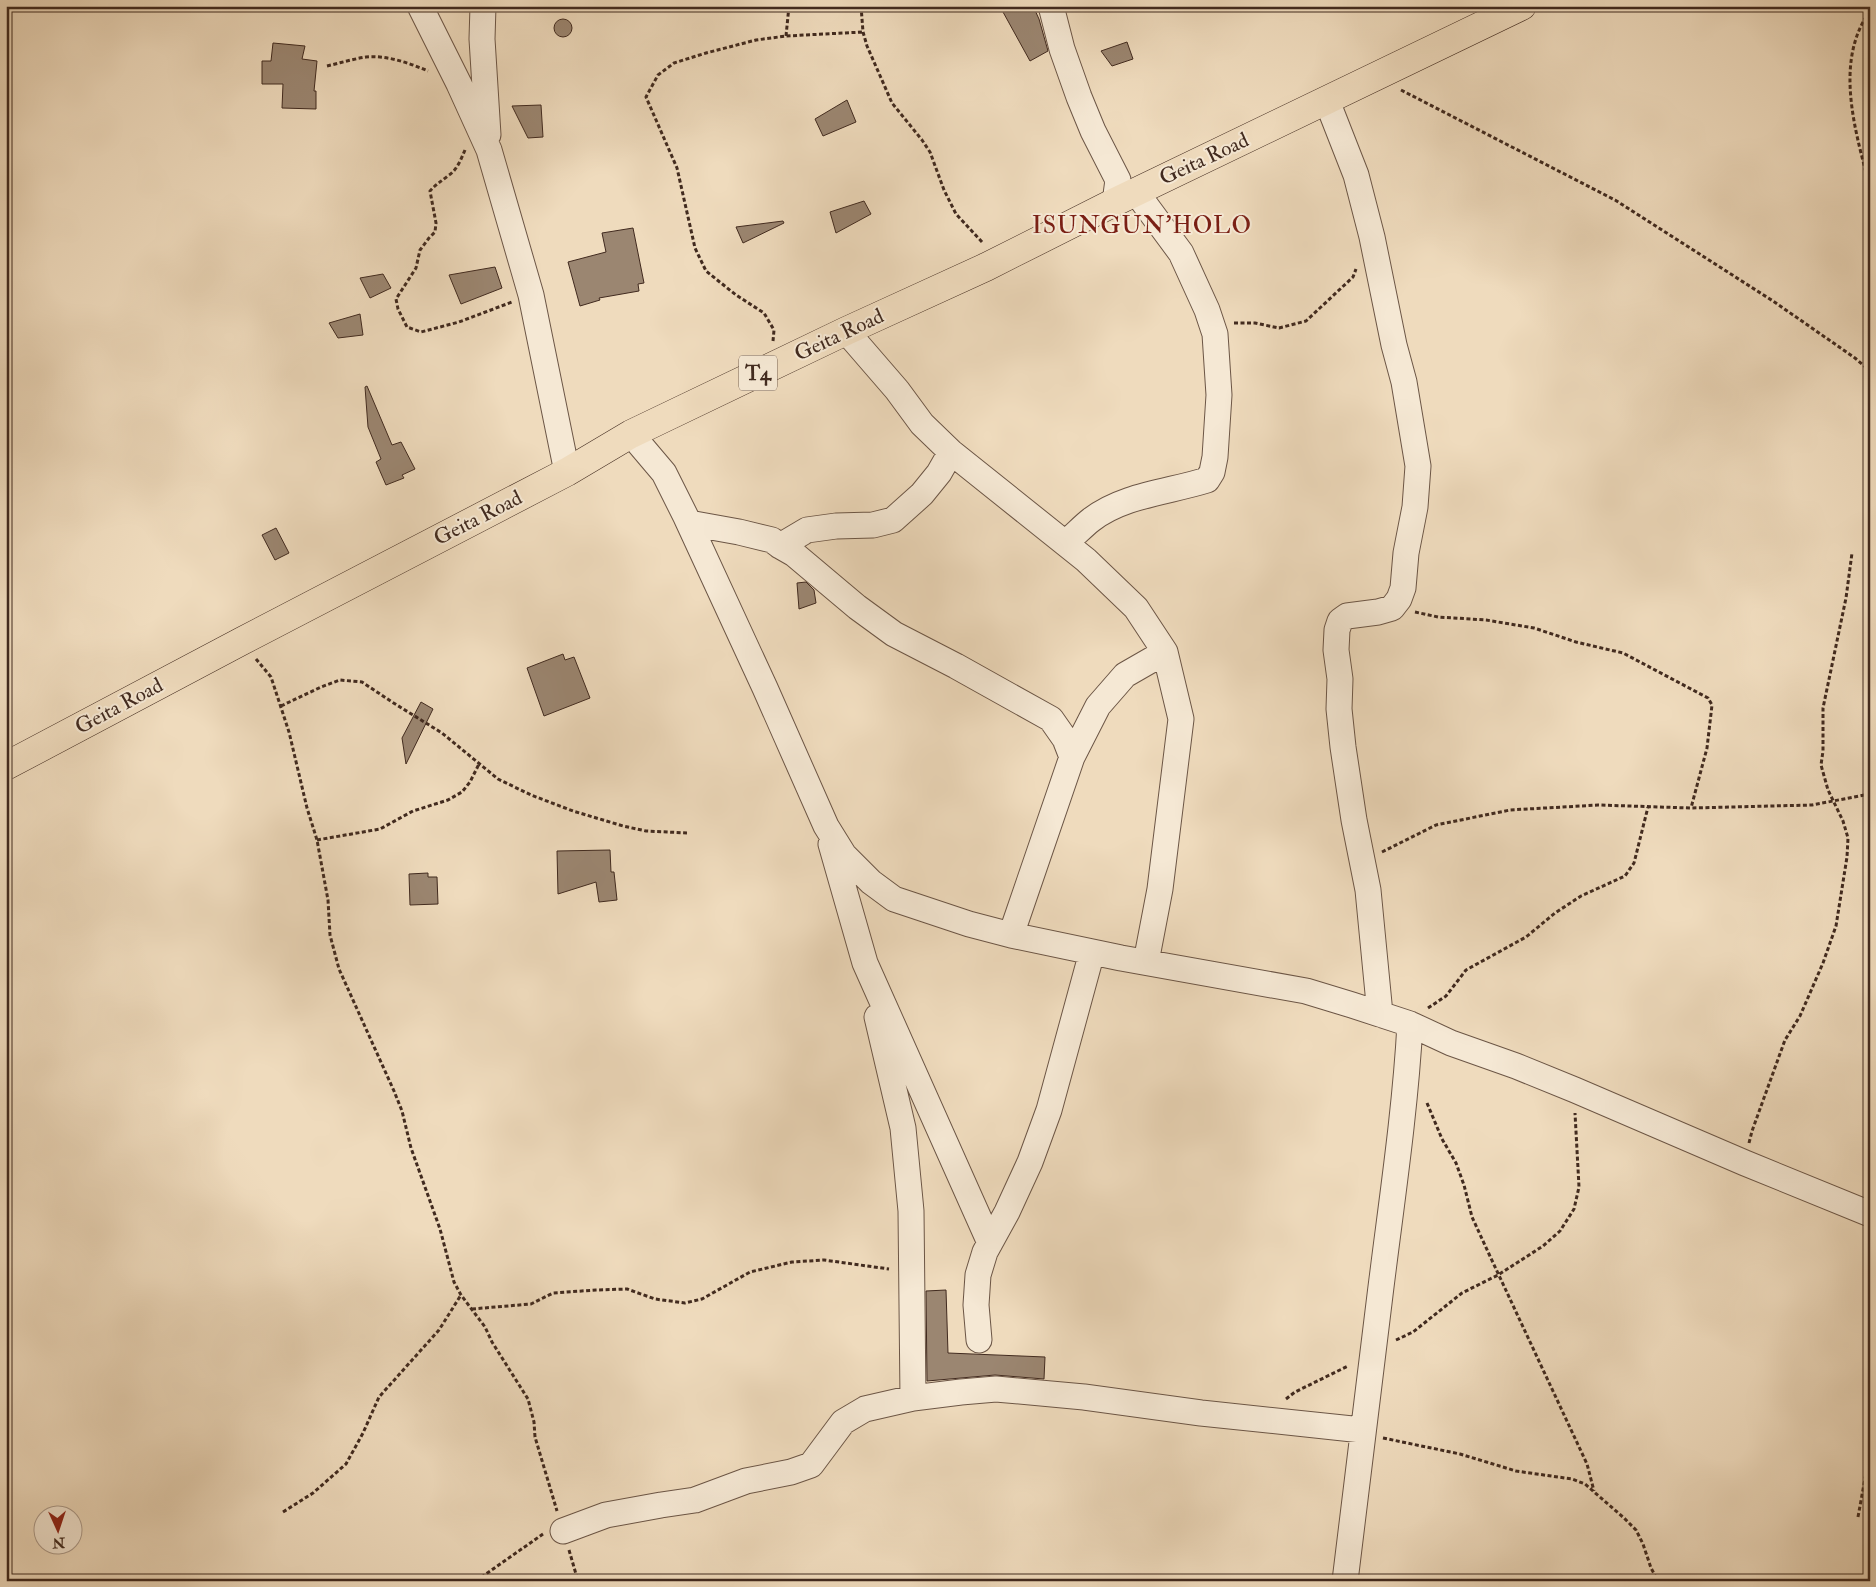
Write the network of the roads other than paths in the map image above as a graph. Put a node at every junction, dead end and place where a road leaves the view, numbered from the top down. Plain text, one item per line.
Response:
1 (420, 6) edge
2 (482, 6) edge
3 (1051, 6) edge
4 (1522, 6) edge
5 (1327, 101) junction
6 (489, 150) junction
7 (1125, 197) junction
8 (846, 331) junction
9 (630, 434) junction
10 (951, 452) junction
11 (567, 472) junction
12 (689, 523) junction
13 (1065, 543) junction
14 (780, 546) junction
15 (1165, 652) junction
16 (1072, 757) junction
17 (6, 766) edge
18 (826, 826) junction
19 (1011, 935) junction
20 (1092, 952) junction
21 (865, 962) junction
22 (1146, 962) junction
23 (1380, 1014) junction
24 (1410, 1024) junction
25 (1870, 1214) edge
26 (990, 1243) junction
27 (979, 1340) dead end
28 (913, 1398) junction
29 (1362, 1430) junction
30 (563, 1531) road end
31 (1345, 1581) edge

1 - 6 street
2 - 6 street
3 - 7 street
4 - 5 highway, Geita Road / T4
5 - 7 highway, Geita Road / T4
5 - 23 street
6 - 11 street
7 - 8 highway, Geita Road / T4
7 - 13 street
8 - 9 highway, Geita Road / T4
8 - 10 street
9 - 11 highway, Geita Road / T4
9 - 12 street
10 - 13 street
10 - 14 street
11 - 17 highway, Geita Road / T4
12 - 14 street
12 - 18 street
13 - 15 street
14 - 16 street
15 - 16 street
15 - 22 street
16 - 19 street
18 - 19 street
18 - 21 street
19 - 20 street
20 - 22 street
20 - 26 street
21 - 26 street
21 - 28 street
22 - 23 street
23 - 24 street
24 - 25 street
24 - 29 street
26 - 27 street
28 - 29 street
28 - 30 street
29 - 31 street

